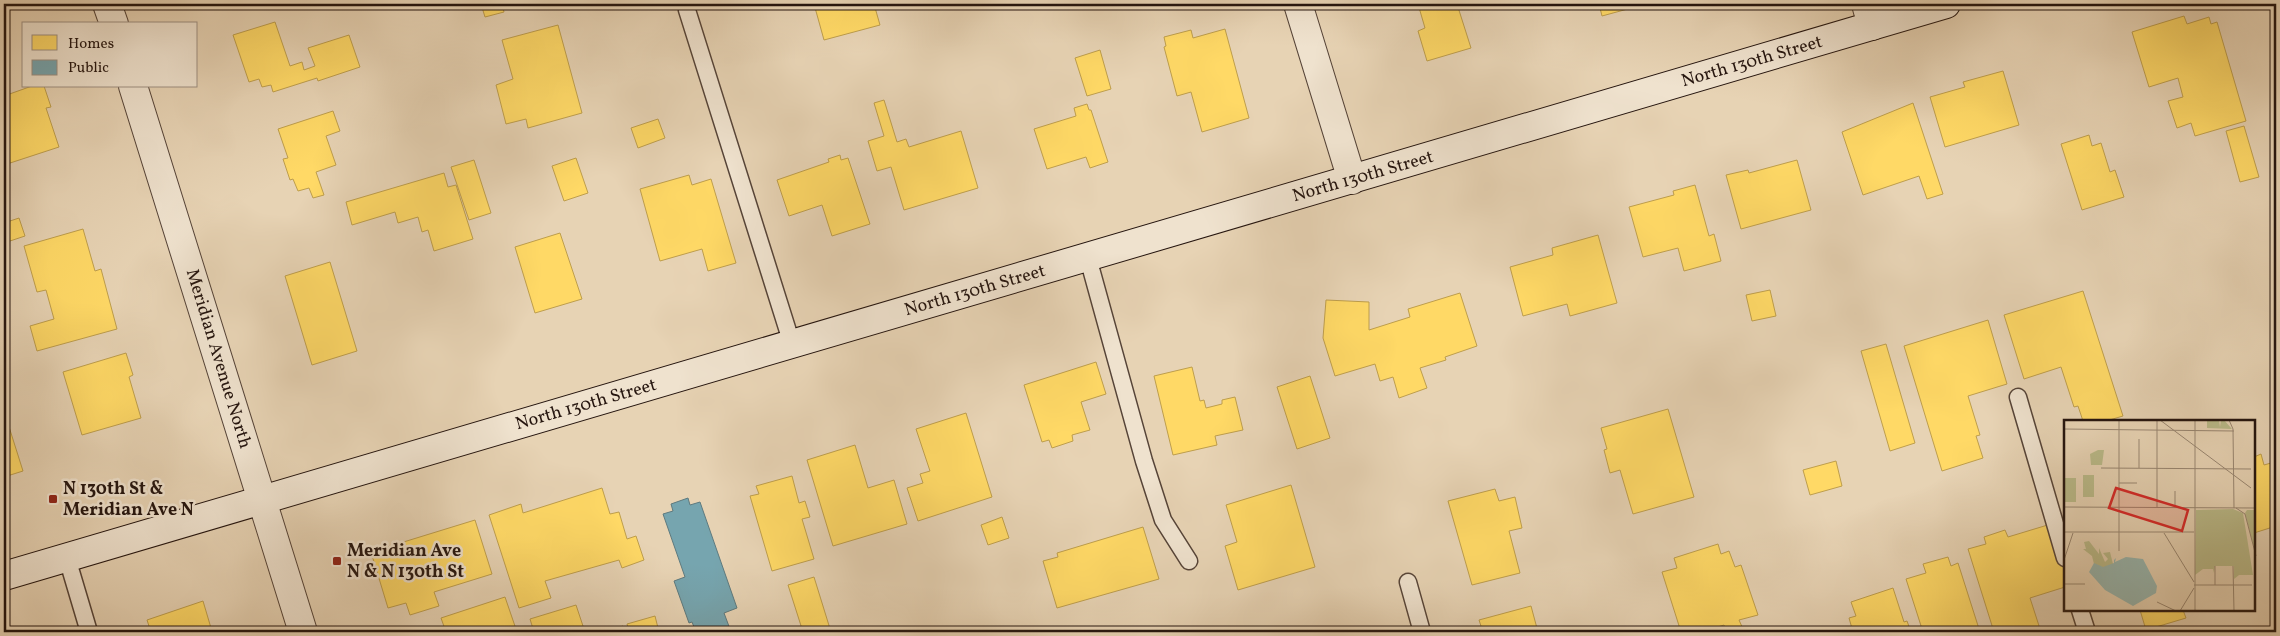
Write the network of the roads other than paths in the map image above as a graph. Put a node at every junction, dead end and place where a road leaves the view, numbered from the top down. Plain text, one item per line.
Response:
1 (107, 4) edge
2 (1298, 4) edge
3 (1946, 4) edge
4 (687, 10) dead end
5 (1869, 15) edge
6 (113, 22) edge
7 (134, 88) edge
8 (1352, 180) junction
9 (1088, 258) junction
10 (792, 344) junction
11 (2018, 397) dead end
12 (263, 500) junction
13 (2064, 555) edge
14 (66, 558) junction
15 (1189, 561) dead end
16 (4, 576) edge
17 (1408, 582) dead end
18 (2080, 611) edge
19 (89, 632) edge
20 (303, 632) edge
21 (1422, 632) edge
22 (2087, 632) edge

1 - 6 main road
2 - 8 main road
3 - 5 main road, North 130th Street
4 - 10 lane
5 - 8 main road, North 130th Street
7 - 12 main road, Meridian Avenue North
8 - 9 main road, North 130th Street
9 - 10 main road, North 130th Street
9 - 15 lane
10 - 12 main road, North 130th Street
11 - 13 lane
12 - 14 main road, North 130th Street
12 - 20 main road, Meridian Avenue North
14 - 16 main road, North 130th Street
14 - 19 lane
17 - 21 lane
18 - 22 lane

